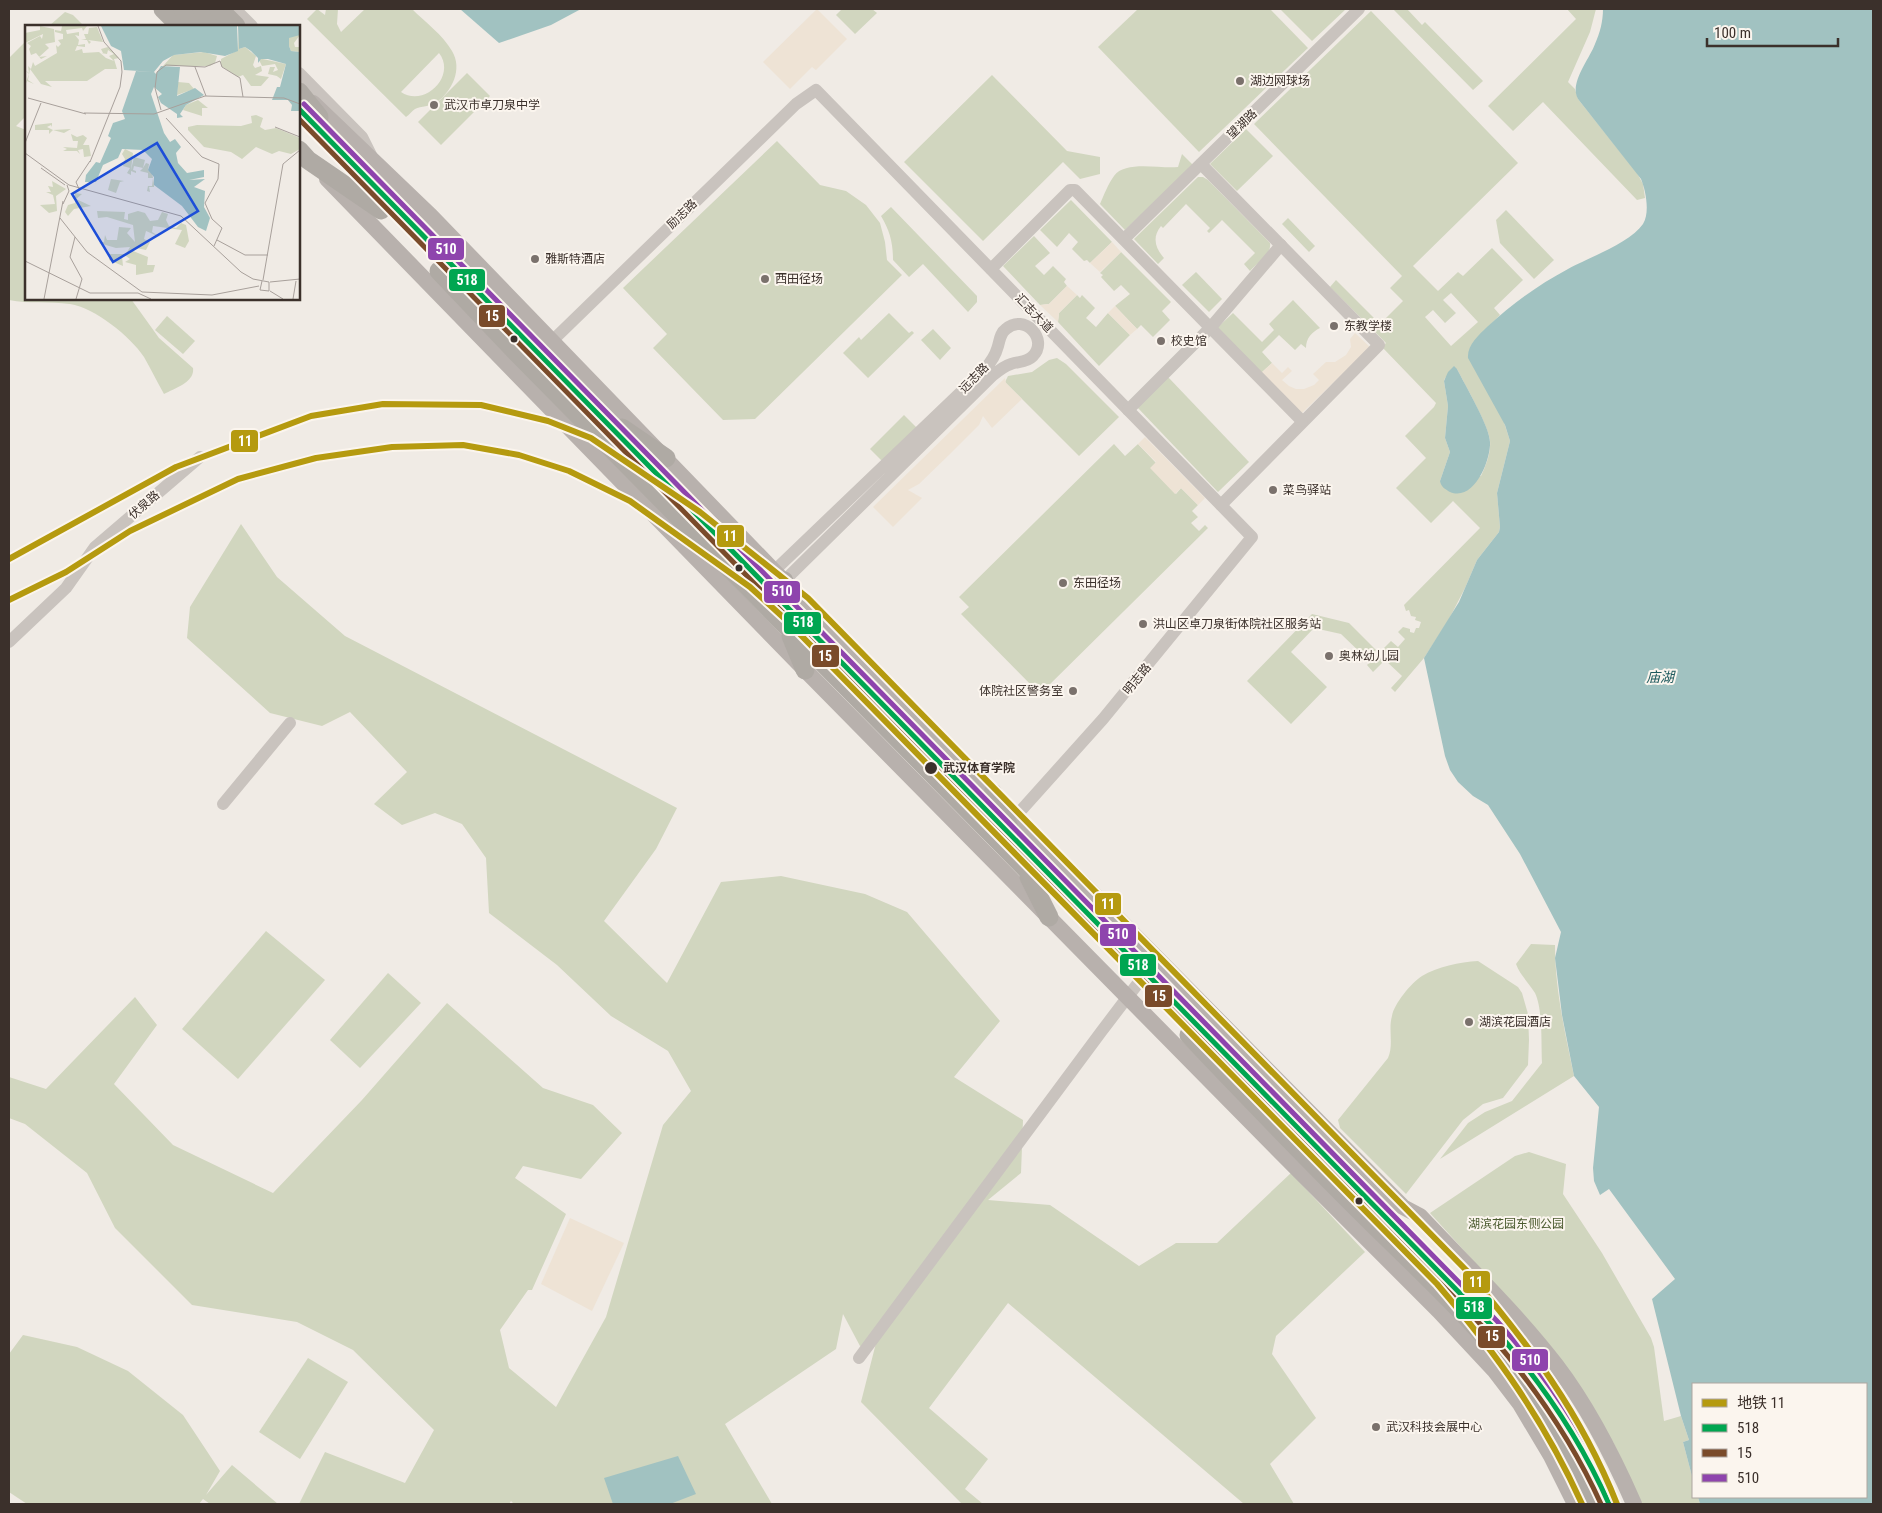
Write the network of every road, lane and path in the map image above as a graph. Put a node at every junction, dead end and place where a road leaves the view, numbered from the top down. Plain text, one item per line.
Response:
1 (163, 9) edge
2 (183, 9) edge
3 (202, 9) edge
4 (219, 9) edge
5 (235, 9) edge
6 (1359, 9) edge
7 (179, 25) edge
8 (199, 25) edge
9 (218, 25) edge
10 (235, 25) edge
11 (251, 25) edge
12 (300, 74) edge
13 (816, 90) joint
14 (300, 92) edge
15 (300, 92) edge
16 (300, 110) edge
17 (300, 128) edge
18 (303, 155) edge
19 (374, 162) junction
20 (1201, 164) junction
21 (382, 203) junction
22 (1124, 239) junction
23 (1281, 246) junction
24 (991, 269) junction
25 (1018, 297) junction
26 (1017, 324) junction
27 (1211, 327) junction
28 (551, 342) junction
29 (1038, 345) junction
30 (1065, 345) junction
31 (584, 401) junction
32 (1128, 410) junction
33 (1302, 421) junction
34 (200, 456) dead end
35 (666, 458) junction
36 (1221, 505) junction
37 (1252, 536) joint
38 (779, 576) junction
39 (789, 618) junction
40 (9, 642) edge
41 (805, 670) junction
42 (290, 723) dead end
43 (993, 793) junction
44 (223, 804) dead end
45 (1016, 816) junction
46 (1014, 838) junction
47 (1024, 867) junction
48 (1049, 916) junction
49 (1143, 979) junction
50 (1265, 1136) junction
51 (1312, 1164) junction
52 (859, 1358) dead end
53 (1575, 1504) edge
54 (1594, 1504) edge
55 (1609, 1504) edge
56 (1634, 1504) edge

1 - 7 highway
2 - 8 highway
3 - 9 highway
4 - 10 highway
5 - 11 street
6 - 20 street, 望湖路
12 - 19 street
13 - 24 street, 汇志大道
13 - 28 street, 励志路
14 - 19 main road
15 - 21 highway
16 - 21 highway
17 - 21 highway
18 - 21 highway
18 - 41 main road
19 - 28 main road
20 - 22 street, 望湖路
20 - 23 street
21 - 31 highway
21 - 39 highway
22 - 24 street
22 - 27 street
23 - 27 street
23 - 33 street
24 - 25 street, 汇志大道
25 - 26 street
25 - 30 street, 汇志大道
26 - 29 street
26 - 38 street, 远志路
27 - 32 street
27 - 33 street
28 - 35 main road
29 - 30 street
29 - 38 street, 远志路
30 - 32 street, 汇志大道
31 - 35 highway
31 - 39 highway
32 - 36 street, 汇志大道
33 - 36 street
34 - 40 street, 伏泉路
35 - 38 main road
36 - 37 street, 汇志大道
37 - 45 street, 明志路
38 - 39 highway
38 - 43 main road
39 - 41 highway
39 - 46 highway
39 - 47 highway
41 - 48 main road
42 - 44 street
43 - 45 main road
43 - 46 highway
45 - 49 main road
46 - 49 highway
47 - 48 highway
47 - 49 highway
48 - 49 main road
49 - 50 main road
49 - 51 highway
49 - 52 street
49 - 55 highway
49 - 56 main road
50 - 51 highway
50 - 53 main road
51 - 54 highway

